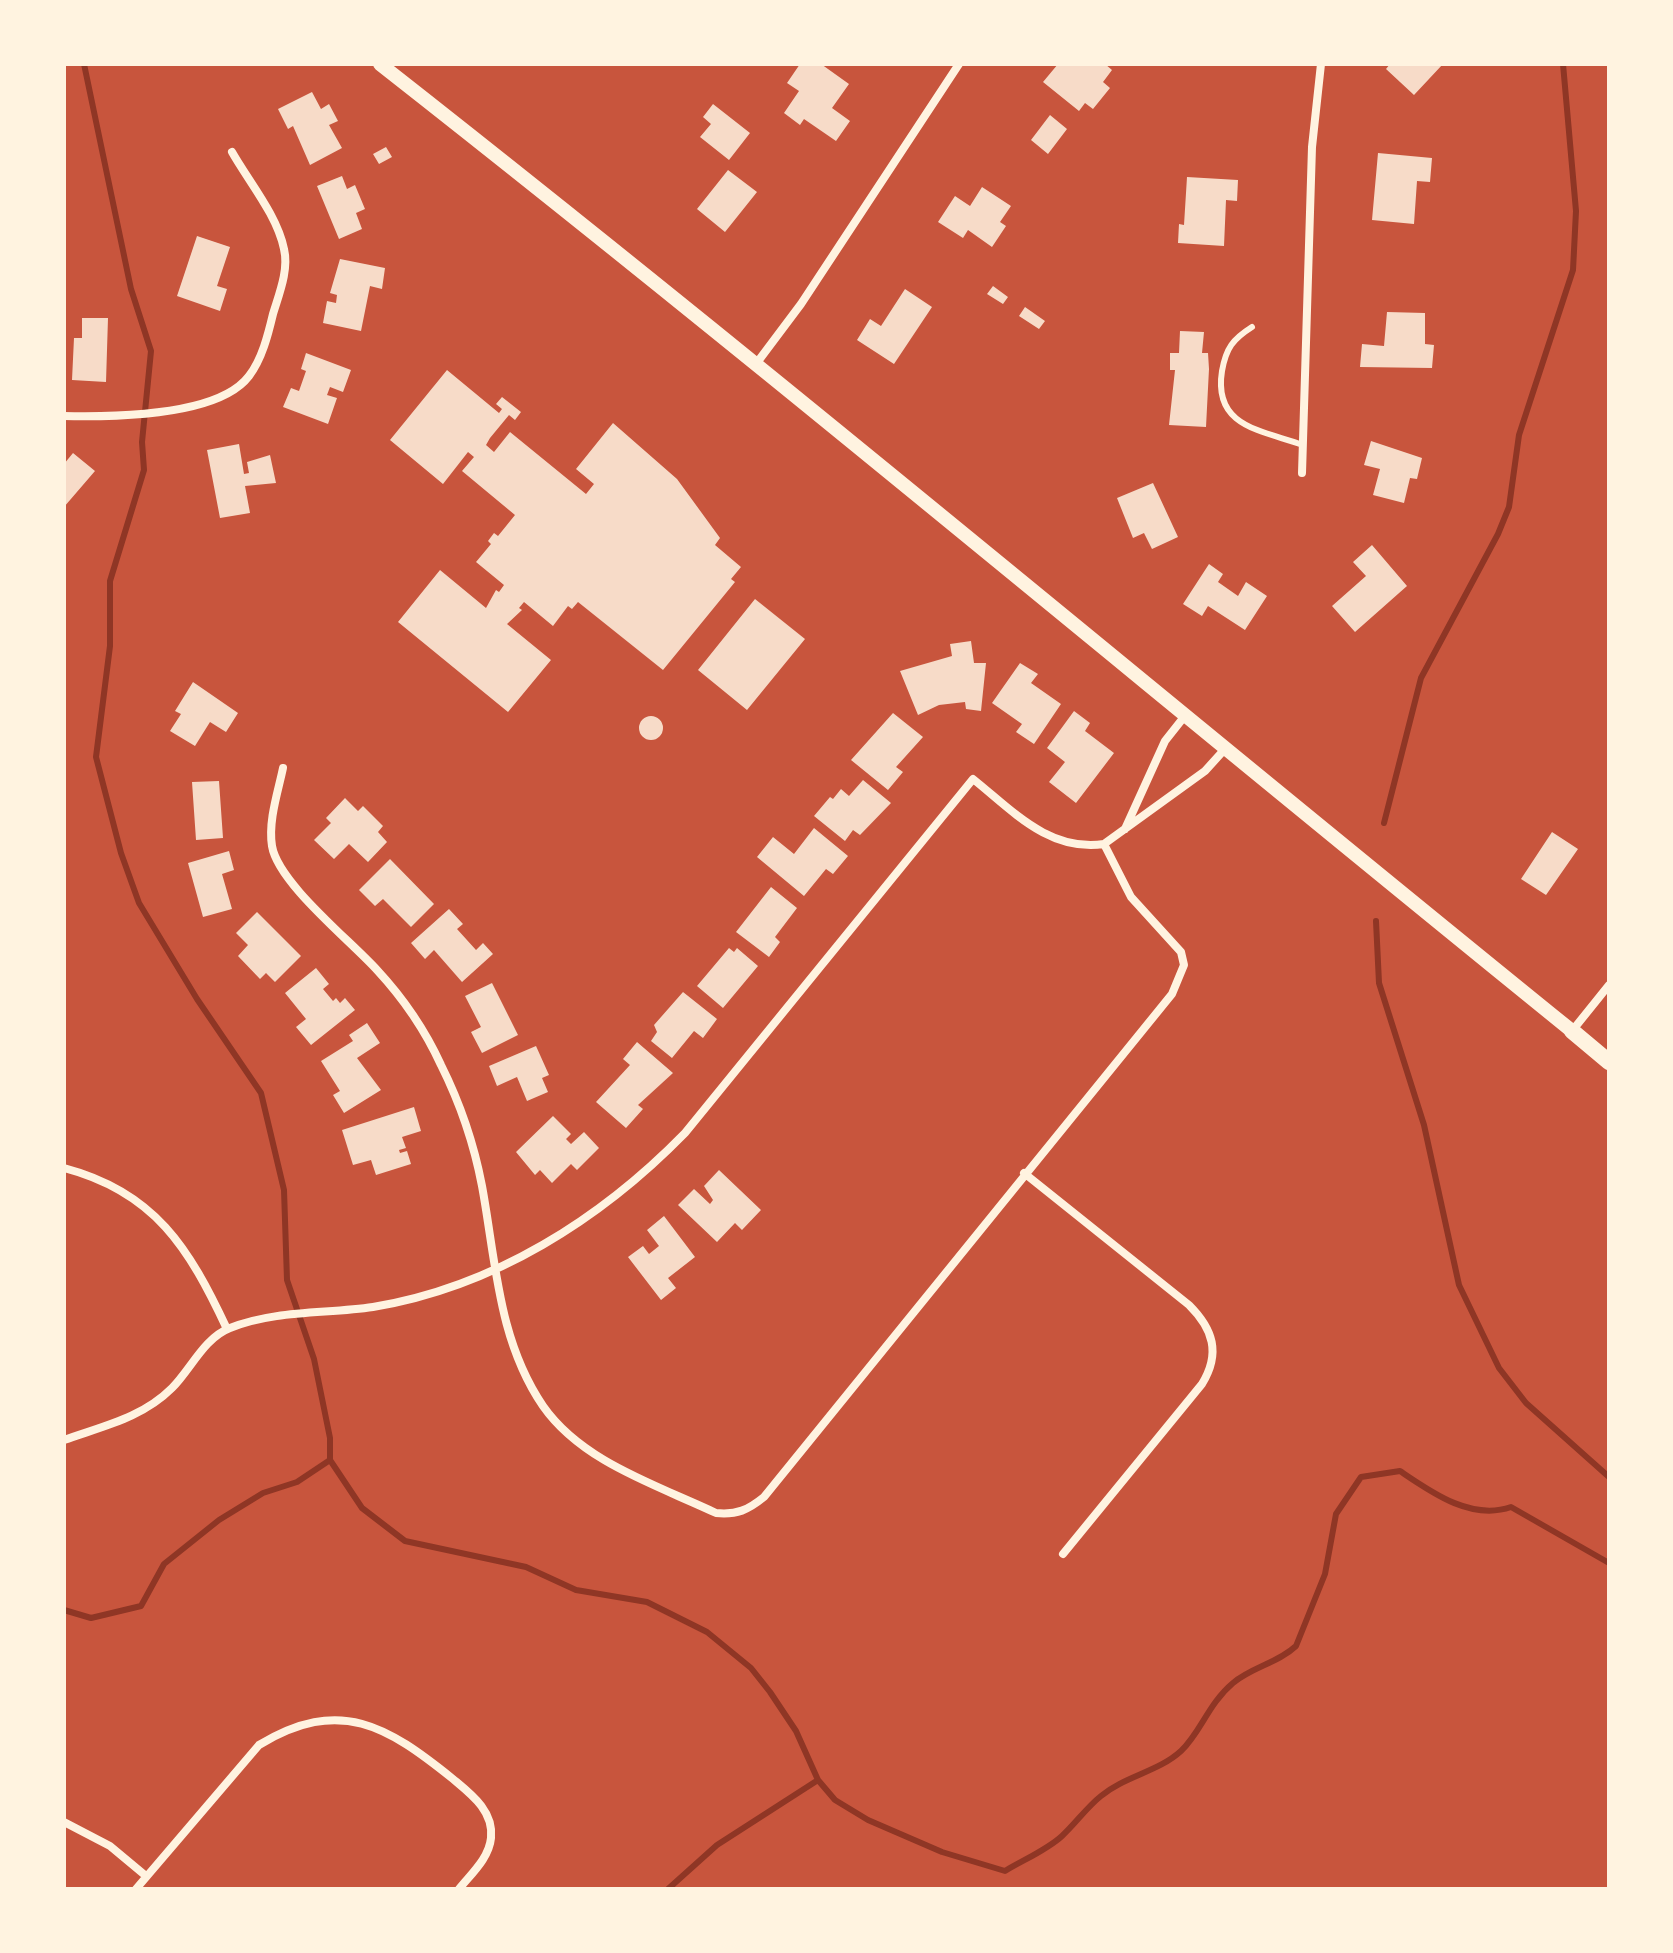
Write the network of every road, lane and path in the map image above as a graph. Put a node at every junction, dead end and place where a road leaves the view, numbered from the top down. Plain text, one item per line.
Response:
1 (380, 64) edge
2 (959, 64) edge
3 (1321, 64) edge
4 (232, 152) dead end
5 (1252, 327) dead end
6 (756, 364) junction
7 (64, 416) edge
8 (1304, 446) junction
9 (1302, 473) dead end
10 (1184, 717) junction
11 (1224, 750) junction
12 (283, 768) dead end
13 (1125, 829) junction
14 (1104, 844) junction
15 (1609, 985) edge
16 (1572, 1031) junction
17 (1609, 1062) edge
18 (64, 1168) edge
19 (1024, 1173) junction
20 (495, 1269) junction
21 (227, 1329) junction
22 (64, 1440) edge
23 (1063, 1554) dead end
24 (64, 1822) edge
25 (146, 1876) junction
26 (136, 1889) edge
27 (459, 1889) edge

1 - 6 street
2 - 6 street
3 - 8 street
4 - 7 street
5 - 8 lane
6 - 10 street
8 - 9 street
10 - 11 street
10 - 13 street
11 - 13 street
11 - 16 street
12 - 20 street
13 - 14 street
14 - 19 street
14 - 20 street
15 - 16 street
16 - 17 main road
18 - 21 street
19 - 20 street
19 - 23 street
20 - 21 street
21 - 22 street
24 - 25 street
25 - 26 street
25 - 27 street

